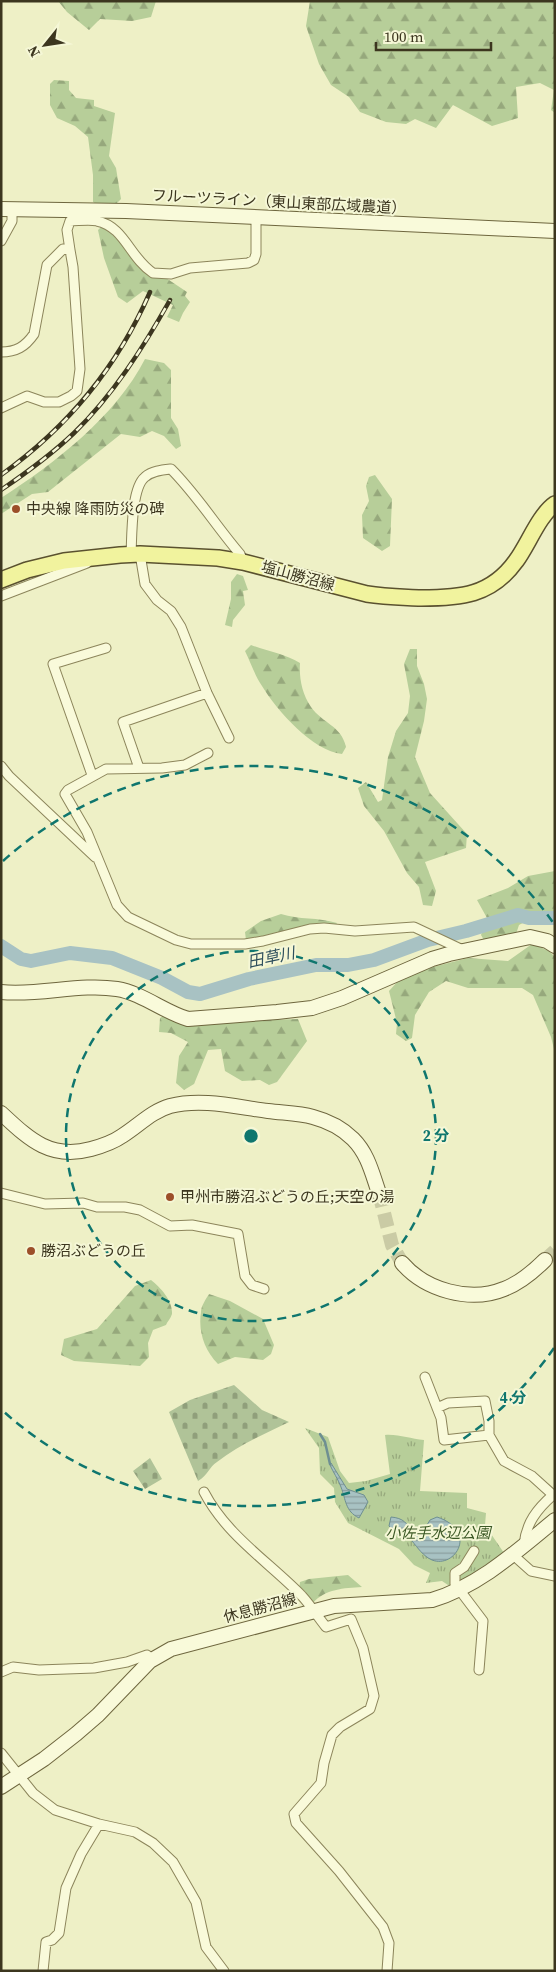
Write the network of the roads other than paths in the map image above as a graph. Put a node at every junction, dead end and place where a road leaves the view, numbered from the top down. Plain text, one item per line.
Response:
1 (7, 209) edge
2 (256, 217) junction
3 (555, 231) edge
4 (1, 241) edge
5 (70, 250) junction
6 (1, 352) edge
7 (1, 408) edge
8 (554, 501) edge
9 (136, 554) junction
10 (92, 557) junction
11 (243, 562) junction
12 (1, 580) edge
13 (1, 596) edge
14 (106, 648) dead end
15 (207, 693) junction
16 (229, 738) dead end
17 (208, 753) dead end
18 (1, 766) edge
19 (139, 768) junction
20 (92, 775) junction
21 (97, 858) junction
22 (555, 946) edge
23 (465, 951) junction
24 (1, 992) edge
25 (1, 1113) edge
26 (1, 1193) edge
27 (379, 1193) tunnel mouth
28 (545, 1260) tunnel mouth
29 (402, 1263) tunnel mouth
30 (264, 1289) dead end
31 (425, 1377) dead end
32 (437, 1408) junction
33 (490, 1435) junction
34 (204, 1492) dead end
35 (555, 1520) edge
36 (524, 1545) junction
37 (474, 1551) dead end
38 (512, 1554) junction
39 (555, 1576) edge
40 (459, 1590) junction
41 (314, 1610) junction
42 (152, 1659) junction
43 (479, 1670) dead end
44 (1, 1672) edge
45 (1, 1753) edge
46 (19, 1776) junction
47 (1, 1787) edge
48 (99, 1824) junction
49 (43, 1971) edge
50 (224, 1971) edge
51 (387, 1971) edge

1 - 2 street, フルーツライン（東山東部広域農道）
1 - 4 street
2 - 3 street, フルーツライン（東山東部広域農道）
2 - 5 street
5 - 6 street
5 - 7 street
8 - 11 main road, 塩山勝沼線
9 - 10 main road, 塩山勝沼線
9 - 11 main road, 塩山勝沼線
9 - 11 street
9 - 15 street
10 - 12 main road, 塩山勝沼線
10 - 13 street
14 - 20 street
15 - 16 street
15 - 19 street
17 - 19 street
18 - 21 street
19 - 20 street
20 - 21 street
21 - 23 street
22 - 23 street
23 - 24 street
25 - 27 street
26 - 30 street
28 - 29 street
31 - 32 street
32 - 33 street
32 - 33 street
33 - 36 street
34 - 41 street
35 - 36 street, 休息勝沼線
36 - 38 street, 休息勝沼線
37 - 40 street
38 - 39 street
38 - 40 street, 休息勝沼線
40 - 41 street, 休息勝沼線
40 - 43 street
41 - 42 street, 休息勝沼線
41 - 51 street
42 - 44 street
42 - 46 street, 休息勝沼線
45 - 46 street
46 - 47 street, 休息勝沼線
46 - 48 street
48 - 49 street
48 - 50 street

